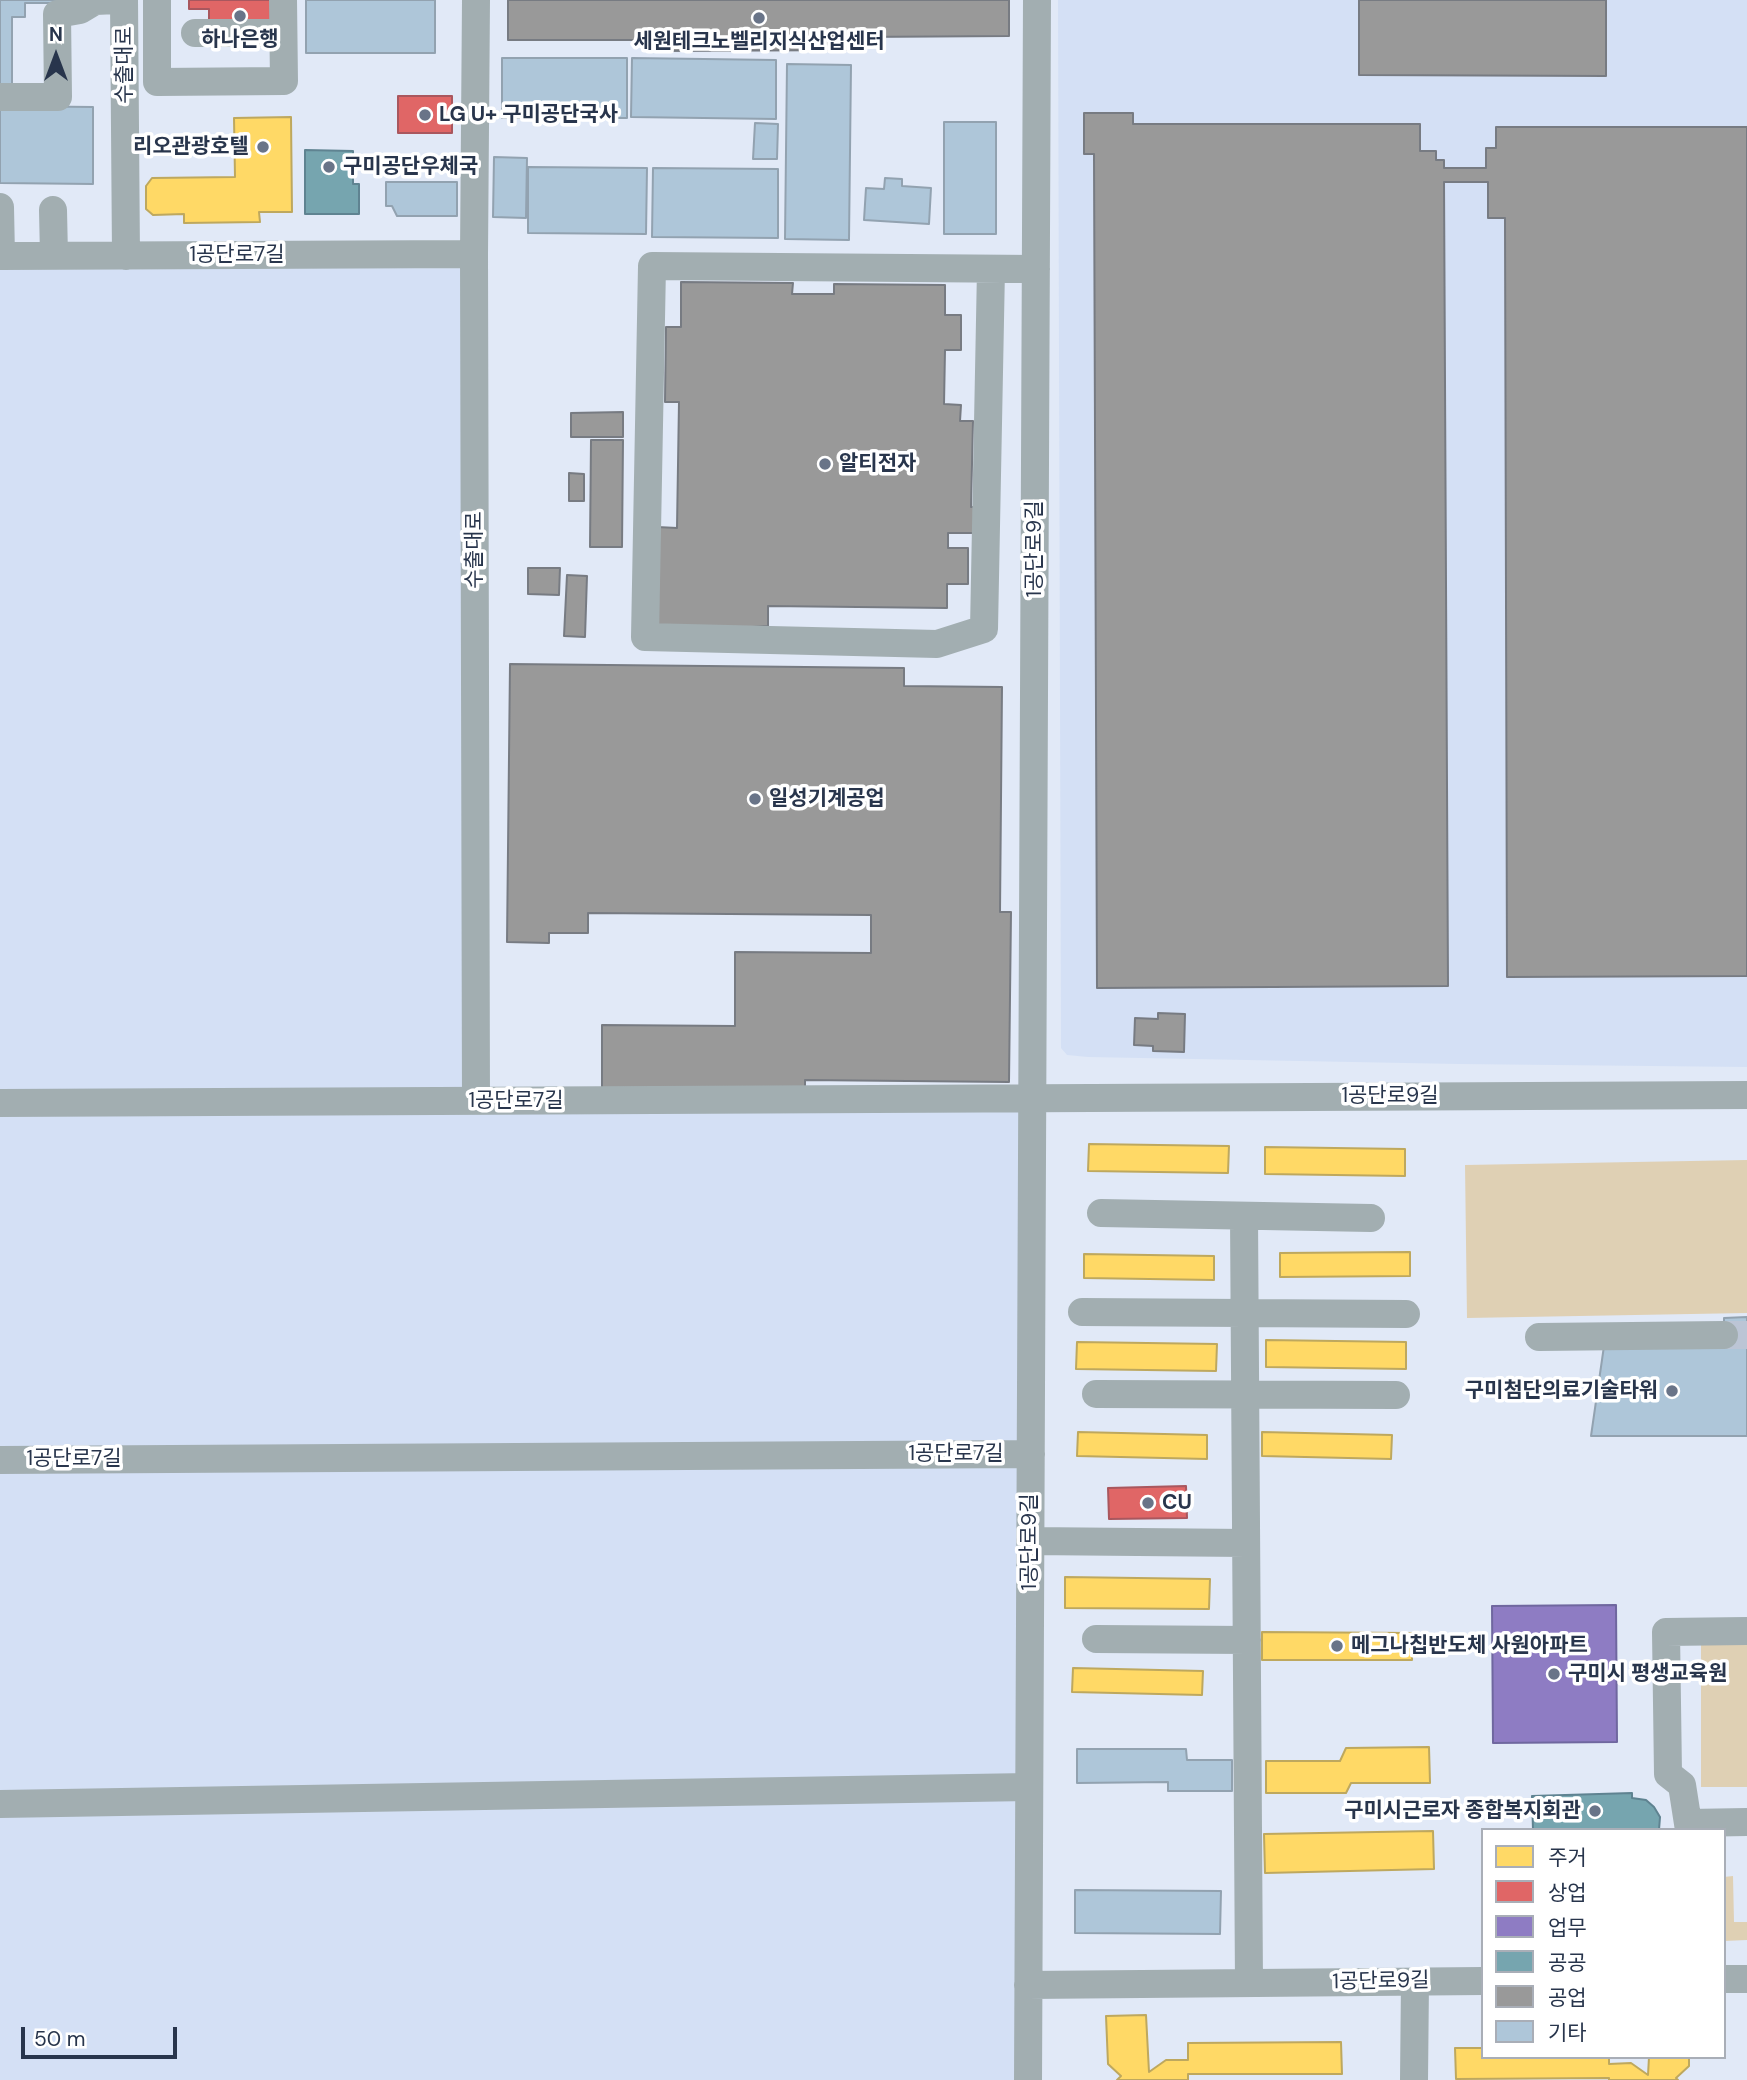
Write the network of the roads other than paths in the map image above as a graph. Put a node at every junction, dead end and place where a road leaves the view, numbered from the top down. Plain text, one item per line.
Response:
1 (117, 0) edge
2 (124, 0) edge
3 (157, 0) edge
4 (283, 0) edge
5 (476, 0) edge
6 (1037, 0) edge
7 (195, 33) dead end
8 (283, 33) junction
9 (0, 97) edge
10 (0, 207) edge
11 (54, 210) dead end
12 (474, 254) junction
13 (54, 256) junction
14 (126, 256) junction
15 (0, 257) edge
16 (991, 269) junction
17 (1036, 269) junction
18 (1747, 1095) edge
19 (1032, 1098) junction
20 (476, 1101) junction
21 (0, 1103) edge
22 (1101, 1213) dead end
23 (1244, 1216) junction
24 (1371, 1218) dead end
25 (1082, 1312) dead end
26 (1245, 1313) junction
27 (1406, 1314) dead end
28 (1724, 1335) tunnel mouth
29 (1539, 1337) dead end
30 (1096, 1394) dead end
31 (1245, 1395) junction
32 (1396, 1395) dead end
33 (1031, 1454) junction
34 (0, 1460) edge
35 (1030, 1541) junction
36 (1246, 1543) junction
37 (1747, 1631) edge
38 (1096, 1639) dead end
39 (1247, 1640) junction
40 (1029, 1787) junction
41 (0, 1804) edge
42 (1747, 1822) edge
43 (1689, 1826) edge
44 (1726, 1979) edge
45 (1747, 1979) edge
46 (1481, 1981) edge
47 (1415, 1982) junction
48 (1250, 1983) junction
49 (1028, 1985) junction
50 (1028, 2080) edge
51 (1414, 2080) edge

1 - 9 street
2 - 14 street, 수출대로
3 - 8 street
4 - 8 street
5 - 12 street, 수출대로
6 - 17 street, 1공단로9길
7 - 8 street
10 - 15 street
11 - 13 street
12 - 14 street, 1공단로7길
12 - 20 street, 수출대로
13 - 14 street, 1공단로7길
13 - 15 street, 1공단로7길
16 - 16 street
16 - 17 street
17 - 19 street, 1공단로9길
18 - 19 street, 1공단로9길
19 - 20 street, 1공단로7길
19 - 33 street, 1공단로9길
20 - 21 street, 1공단로7길
22 - 23 street
23 - 24 street
23 - 26 street
25 - 26 street
26 - 27 street
26 - 31 street
28 - 29 street
30 - 31 street
31 - 32 street
31 - 36 street
33 - 34 street, 1공단로7길
33 - 35 street, 1공단로9길
35 - 36 street
35 - 40 street, 1공단로9길
36 - 39 street
37 - 43 street
38 - 39 street
39 - 48 street
40 - 41 street
40 - 49 street, 1공단로9길
42 - 43 street
44 - 45 street
46 - 47 street, 1공단로9길
47 - 48 street, 1공단로9길
47 - 51 street
48 - 49 street, 1공단로9길
49 - 50 street, 1공단로9길

